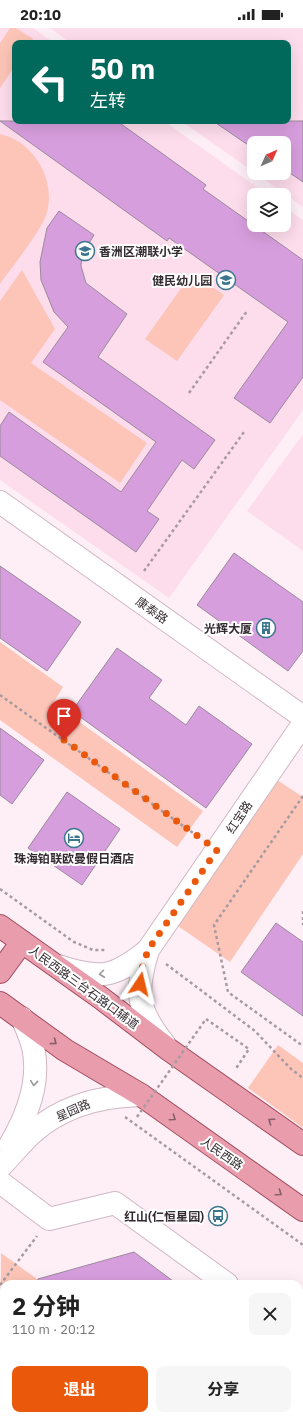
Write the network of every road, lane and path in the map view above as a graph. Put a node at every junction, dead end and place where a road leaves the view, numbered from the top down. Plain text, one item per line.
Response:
1 (247, 310) dead end
2 (190, 393) dead end
3 (244, 432) dead end
4 (0, 502) edge
5 (144, 571) dead end
6 (0, 695) edge
7 (303, 717) edge
8 (303, 724) edge
9 (303, 796) edge
10 (217, 850) junction
11 (303, 911) edge
12 (303, 925) edge
13 (0, 926) edge
14 (22, 942) junction
15 (148, 950) junction
16 (53, 964) junction
17 (0, 972) edge
18 (0, 1003) edge
19 (22, 1018) junction
20 (303, 1046) edge
21 (168, 1049) junction
22 (223, 1087) junction
23 (141, 1096) junction
24 (100, 1100) junction
25 (137, 1117) dead end
26 (303, 1144) edge
27 (0, 1162) edge
28 (0, 1167) edge
29 (0, 1182) edge
30 (303, 1210) edge
31 (49, 1219) junction
32 (303, 1246) edge
33 (4, 1280) edge
34 (221, 1280) edge

1 - 2 path
3 - 5 path
4 - 7 street, 康泰路
6 - 10 path
8 - 10 street, 红宝路
9 - 20 path
10 - 15 street, 红宝路
11 - 12 path
13 - 14 main road, 人民西路三台石路口辅道
14 - 16 main road, 人民西路三台石路口辅道
14 - 17 main road
15 -> 16 street, 红宝路
15 - 21 street, 红宝路
16 - 21 main road, 人民西路三台石路口辅道
18 - 19 main road
19 -> 23 main road
19 -> 27 street
21 - 22 main road
22 - 25 path, bridge
26 -> 22 main road
23 - 24 street, 星园路
23 -> 30 main road, 人民西路
24 - 28 street, 星园路
24 - 32 path
29 - 31 street
31 - 33 path
31 - 34 street

